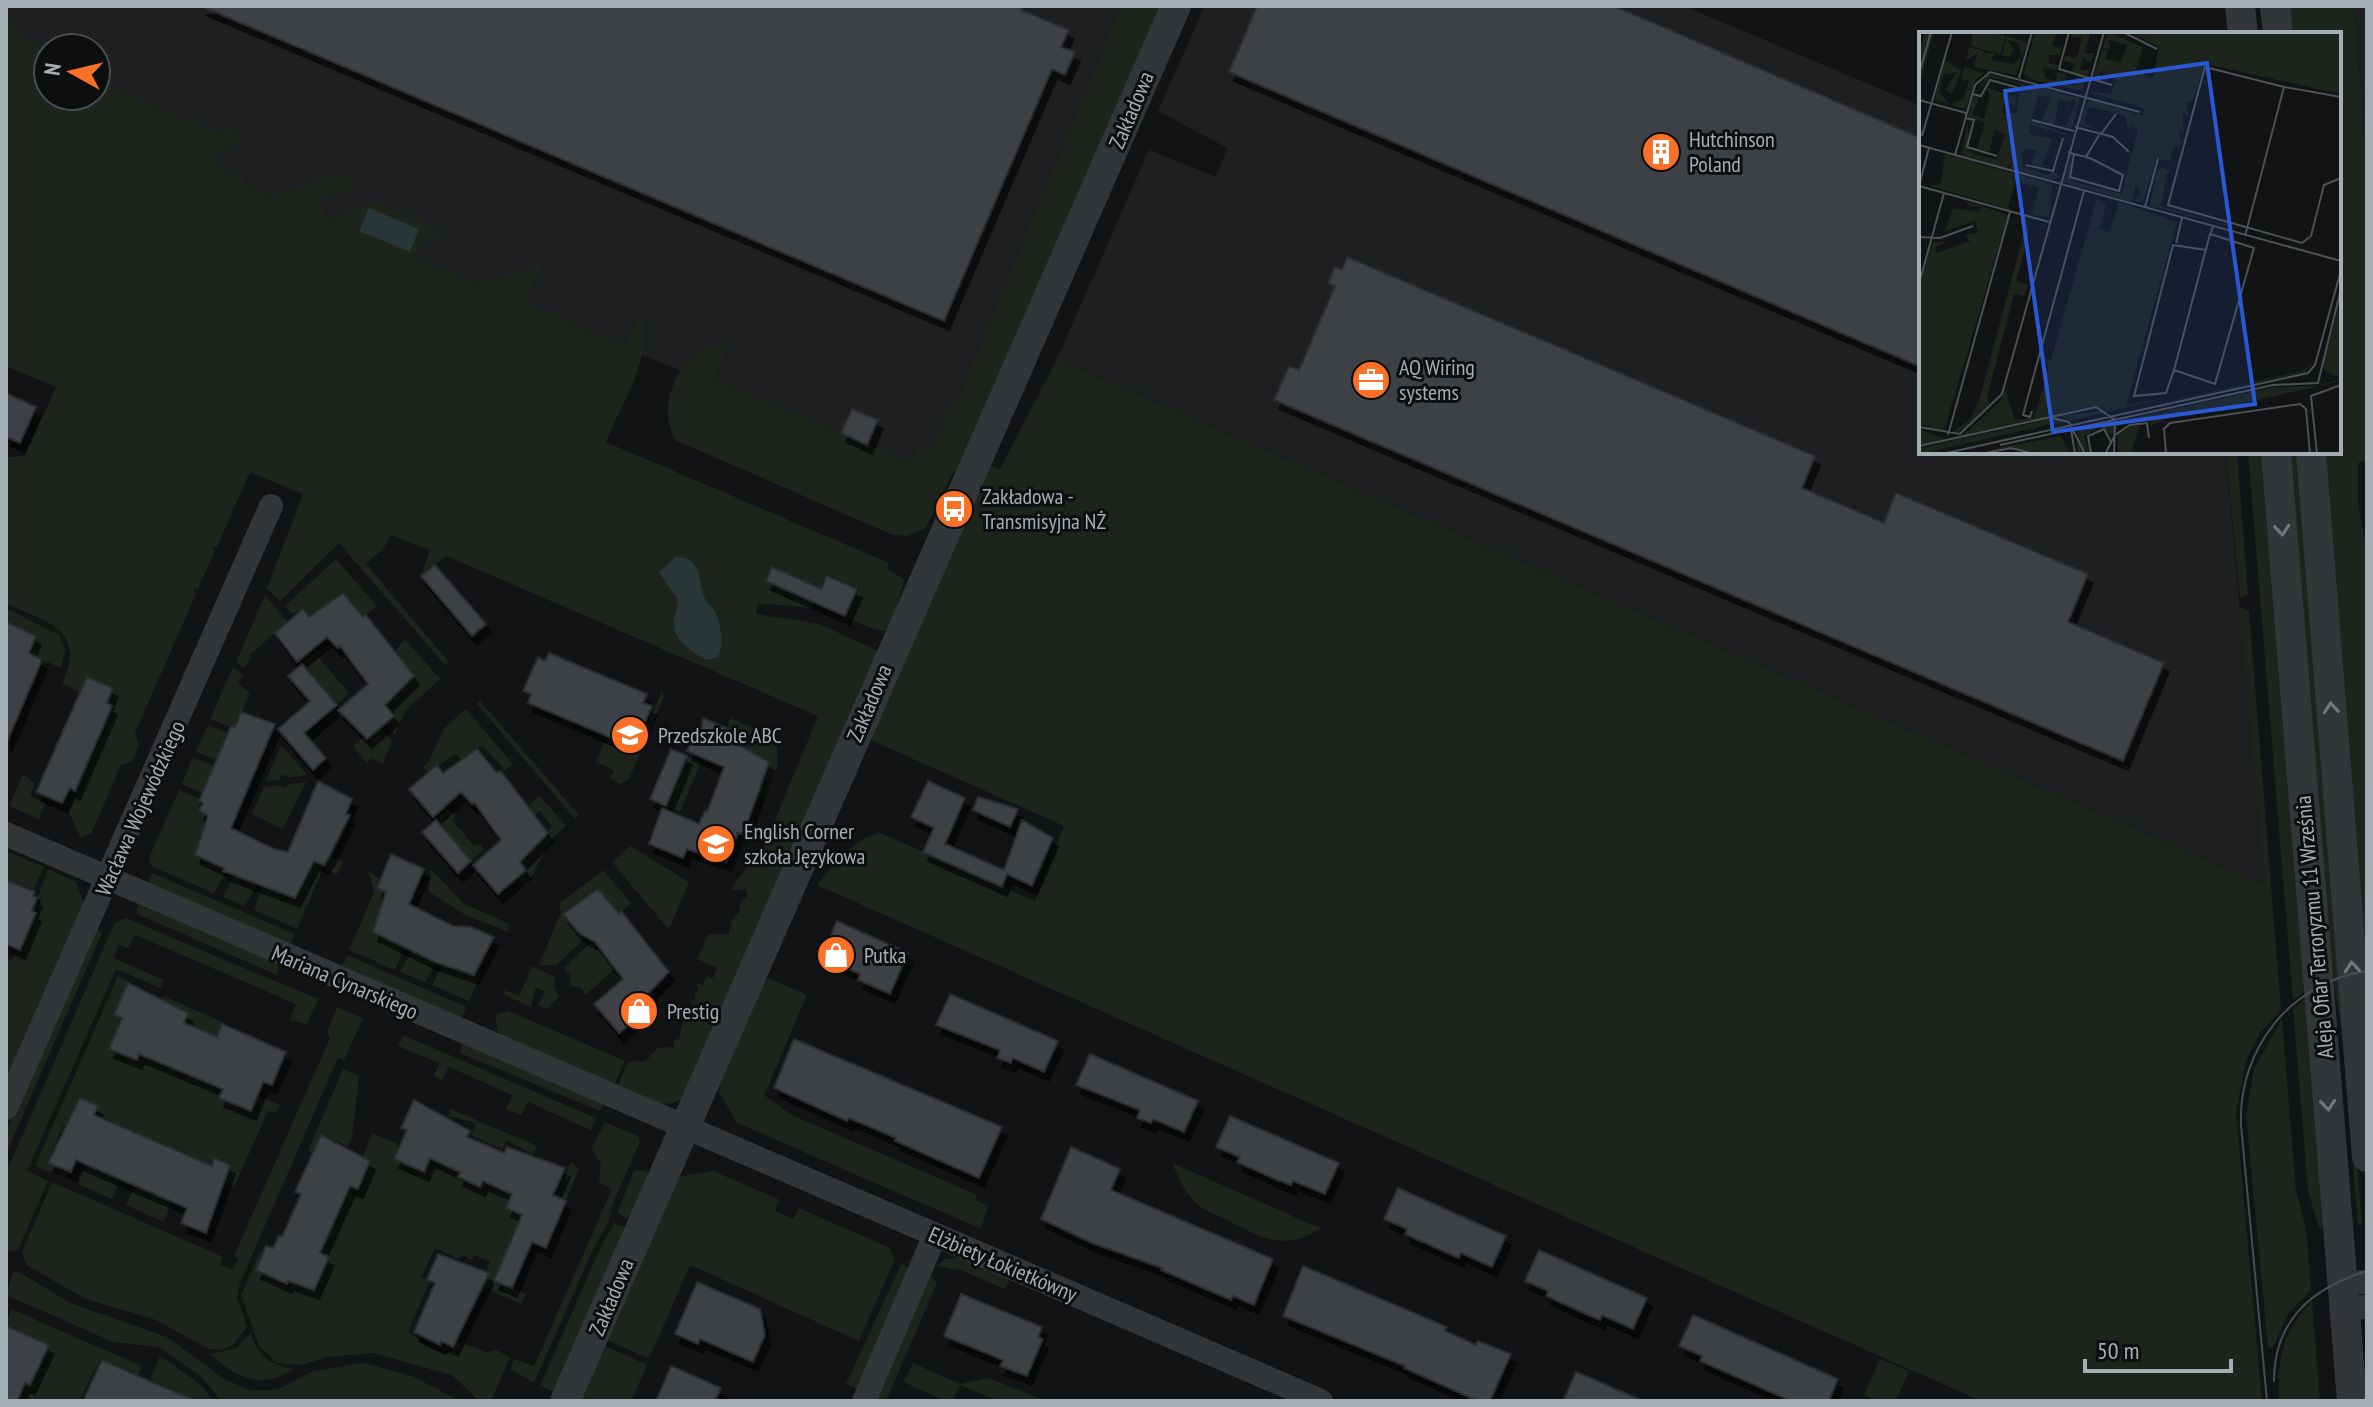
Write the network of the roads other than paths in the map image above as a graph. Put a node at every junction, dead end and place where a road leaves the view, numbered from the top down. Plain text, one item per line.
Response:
1 (1176, 6) edge
2 (2240, 6) edge
3 (2275, 6) edge
4 (2243, 32) edge
5 (2278, 32) edge
6 (2276, 454) edge
7 (2311, 454) edge
8 (271, 506) dead end
9 (6, 834) edge
10 (109, 880) junction
11 (6, 1108) edge
12 (685, 1128) junction
13 (2367, 1157) edge
14 (935, 1235) junction
15 (2355, 1295) edge
16 (565, 1401) edge
17 (864, 1401) edge
18 (1321, 1401) edge
19 (2352, 1401) edge

1 - 12 street, Zakładowa
2 - 4 street
3 - 5 street
6 -> 15 street, Aleja Ofiar Terroryzmu 11 Września
13 -> 7 street, Aleja Ofiar Terroryzmu 11 Września
8 - 10 street, Wacława Wojewódzkiego
9 - 10 street, Mariana Cynarskiego
10 - 11 street, Wacława Wojewódzkiego
10 - 12 street, Mariana Cynarskiego
12 - 14 street, Elżbiety Łokietkówny
12 - 16 street, Zakładowa
14 - 17 street
14 - 18 street, Elżbiety Łokietkówny
15 - 19 street, Aleja Ofiar Terroryzmu 11 Września

